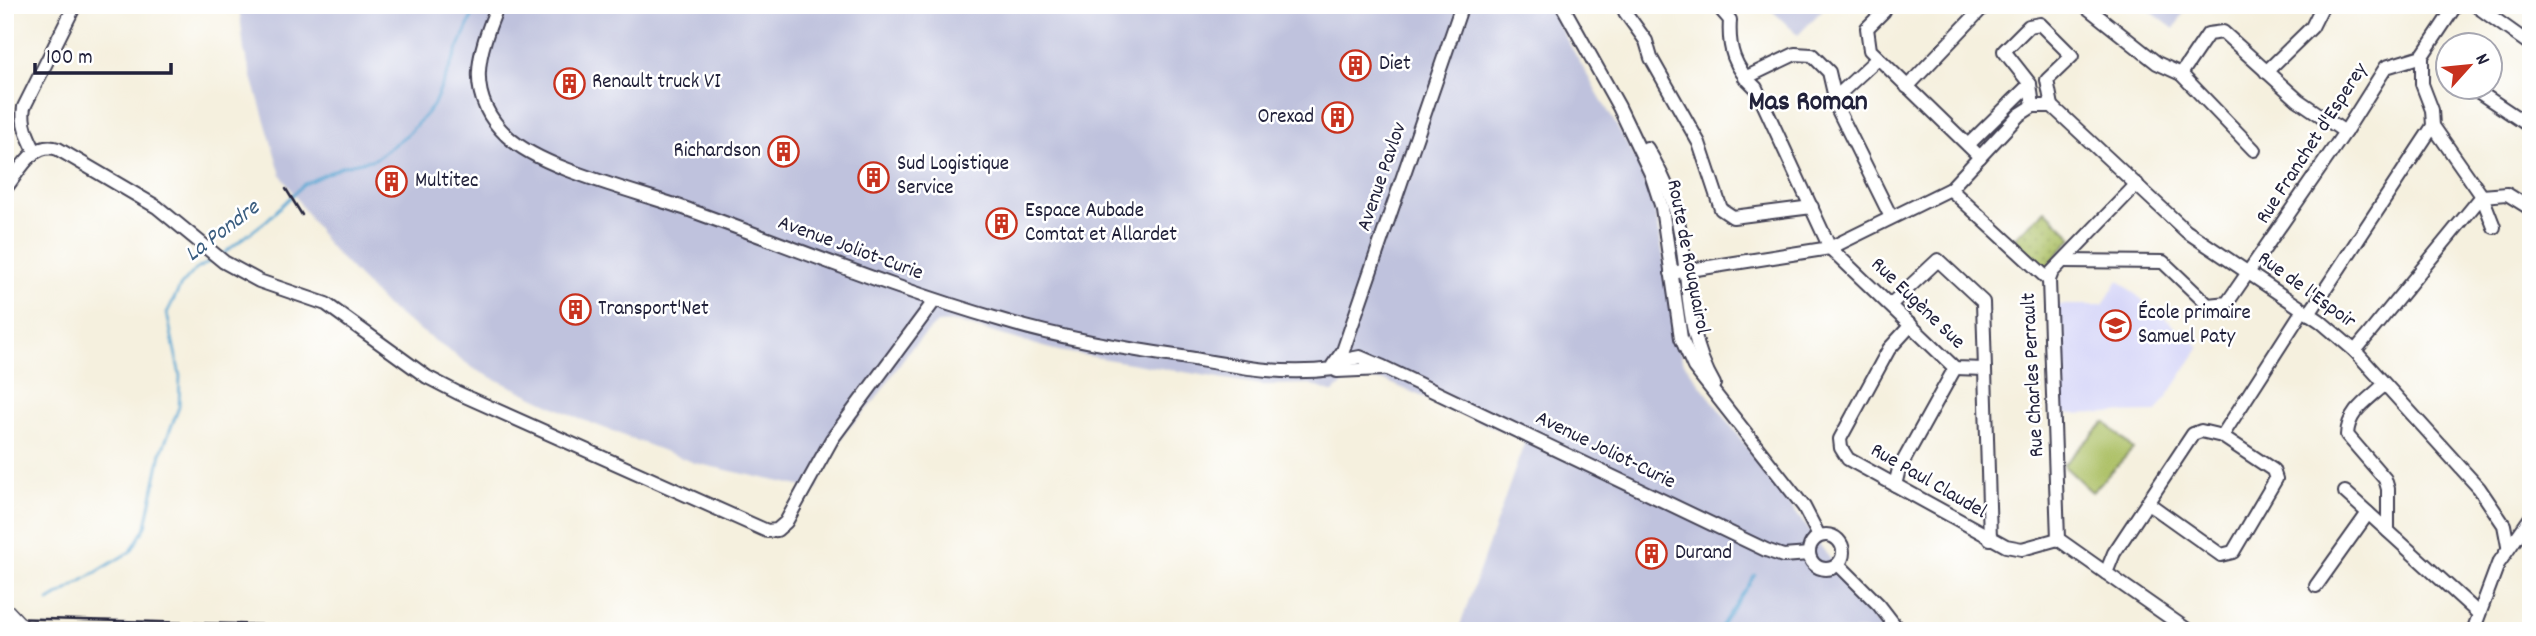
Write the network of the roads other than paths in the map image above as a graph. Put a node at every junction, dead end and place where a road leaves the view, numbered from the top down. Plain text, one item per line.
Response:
1 (75, 5) edge
2 (498, 5) edge
3 (1462, 5) edge
4 (1562, 5) edge
5 (1626, 5) edge
6 (1717, 5) edge
7 (1879, 5) edge
8 (1984, 5) edge
9 (2084, 5) edge
10 (2323, 5) edge
11 (2456, 5) edge
12 (2476, 5) edge
13 (2531, 44) edge
14 (2422, 56) junction
15 (1878, 58) junction
16 (2266, 72) junction
17 (2181, 74) junction
18 (1745, 78) junction
19 (2030, 84) junction
20 (1907, 87) junction
21 (1835, 98) junction
22 (2494, 102) edge
23 (2042, 106) junction
24 (2433, 126) junction
25 (2531, 127) edge
26 (2345, 132) junction
27 (1968, 145) junction
28 (2254, 150) dead end
29 (35, 151) junction
30 (1980, 157) junction
31 (2137, 184) junction
32 (5, 189) edge
33 (1950, 189) junction
34 (2482, 196) junction
35 (1812, 207) junction
36 (2531, 209) edge
37 (1891, 217) junction
38 (2494, 227) dead end
39 (1830, 248) junction
40 (2064, 261) junction
41 (1678, 272) junction
42 (2250, 274) junction
43 (2049, 280) junction
44 (935, 300) junction
45 (1890, 305) junction
46 (2306, 312) junction
47 (1911, 325) junction
48 (2355, 351) junction
49 (1341, 365) junction
50 (1955, 368) junction
51 (1985, 369) junction
52 (2384, 385) junction
53 (2222, 436) junction
54 (1895, 485) junction
55 (2345, 492) dead end
56 (2148, 502) junction
57 (2368, 513) junction
58 (2531, 517) edge
59 (2388, 531) junction
60 (1819, 536) junction
61 (1990, 539) junction
62 (2058, 539) junction
63 (2508, 546) junction
64 (1810, 554) junction
65 (1838, 564) junction
66 (2106, 573) junction
67 (2316, 586) dead end
68 (5, 612) edge
69 (2478, 613) junction
70 (2475, 629) edge
71 (23, 631) edge
72 (1899, 631) edge
73 (2189, 631) edge

1 - 29 street
2 - 44 street, Avenue Joliot-Curie
3 - 49 street, Avenue Pavlov
4 - 41 street, Route de Rouquairol
5 - 35 street
6 - 18 street
7 - 15 street
8 - 20 street
9 - 17 street
10 - 16 street
11 - 14 street
12 - 13 street
14 - 24 street
14 - 26 street, Rue Franchet d'Esperey
15 - 20 street
15 - 21 street
16 - 17 street
16 - 26 street
17 - 28 street
18 - 21 street
18 - 35 street
19 - 23 street
19 - 23 street
19 - 27 street
20 - 27 street
21 - 37 street
22 - 25 street
23 - 30 street
23 - 31 street, Rue de l'Espoir
24 - 34 street
24 - 46 street
26 - 42 street, Rue Franchet d'Esperey
27 - 30 street
29 - 32 street
29 - 44 street
30 - 33 street
31 - 40 street, Rue Charles Perrault
31 - 42 street, Rue de l'Espoir
33 - 37 street
33 - 43 street
34 - 36 street
34 - 38 street
34 - 48 street
35 - 39 street
37 - 39 street
39 - 41 street
39 - 45 street, Rue Eugène Sue
40 - 42 street, Rue Franchet d'Esperey
40 - 43 street, Rue Charles Perrault
41 - 60 street, Route de Rouquairol
42 - 46 street, Rue de l'Espoir
43 - 62 street, Rue Charles Perrault
44 - 49 street, Avenue Joliot-Curie
45 - 47 street, Rue Eugène Sue
45 - 51 street
46 - 48 street, Rue de l'Espoir
46 - 53 street
47 - 50 street, Rue Eugène Sue
47 - 54 street, Rue Paul Claudel
48 - 52 street, Rue de l'Espoir
49 - 64 street, Avenue Joliot-Curie
50 - 51 street, Rue Eugène Sue
50 - 54 street
51 - 61 street
52 - 59 street
52 - 63 street, Rue de l'Espoir
53 - 56 street
53 - 56 street
54 - 61 street, Rue Paul Claudel
55 - 57 street
56 - 66 street
57 - 59 street
57 - 67 street
58 - 63 street
59 - 69 street
60 - 64 street
60 - 65 street
61 - 62 street, Rue Paul Claudel
62 - 66 street
63 - 69 street
64 - 65 street
65 - 72 street
66 - 73 street
68 - 71 highway, bridge
69 - 70 street

